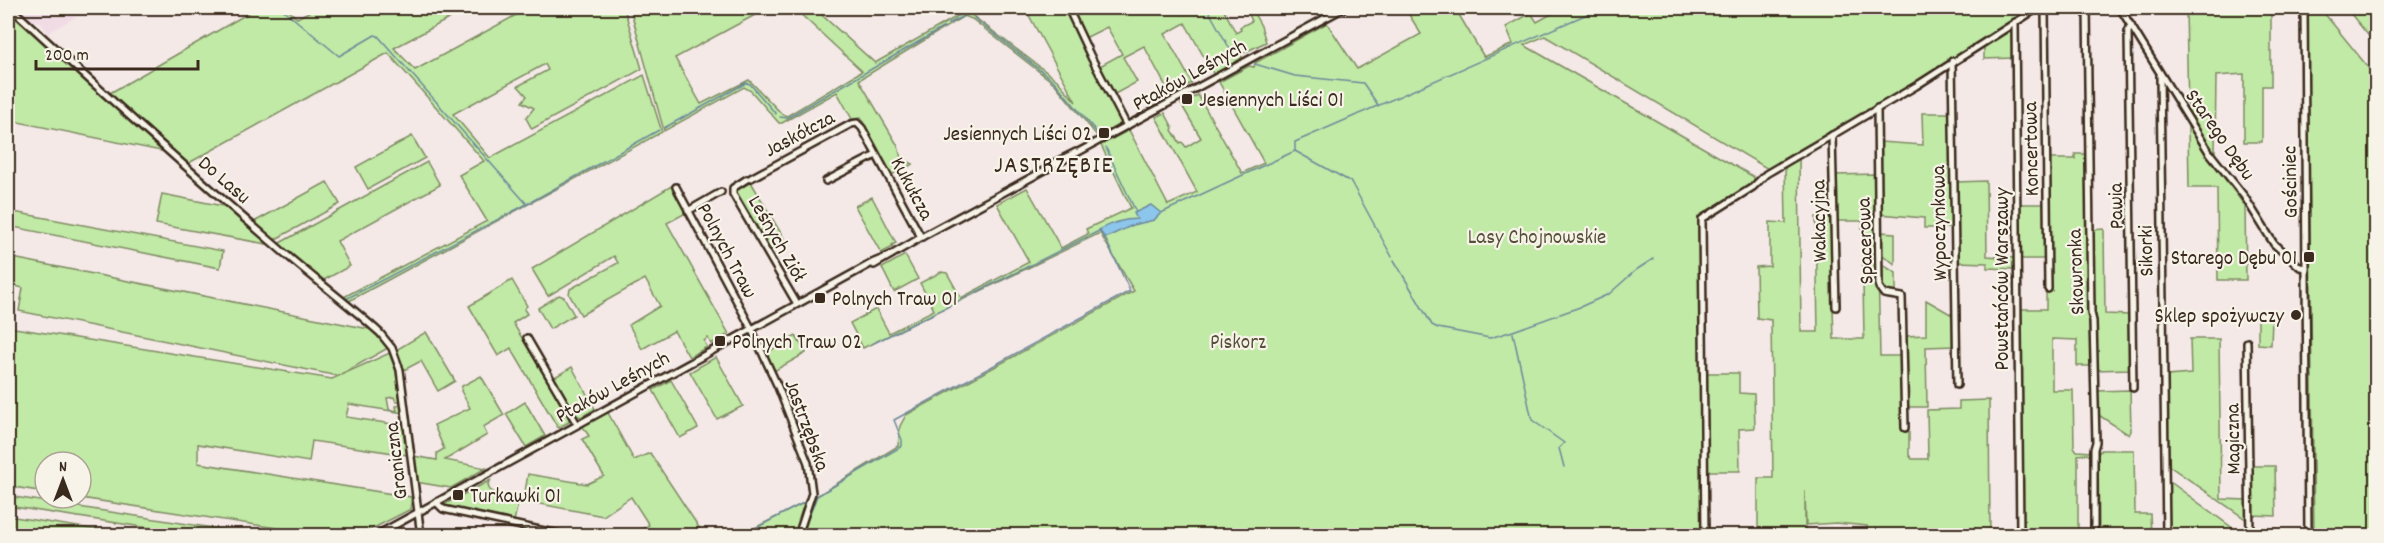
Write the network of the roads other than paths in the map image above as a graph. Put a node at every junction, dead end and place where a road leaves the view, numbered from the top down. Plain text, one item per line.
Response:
1 (11, 8) edge
2 (1068, 8) edge
3 (1344, 8) edge
4 (2038, 8) edge
5 (2045, 8) edge
6 (2087, 8) edge
7 (2120, 8) edge
8 (2304, 8) edge
9 (2015, 22) junction
10 (2131, 25) junction
11 (1952, 62) junction
12 (2160, 75) junction
13 (1877, 108) junction
14 (1127, 126) junction
15 (862, 128) joint
16 (1832, 135) junction
17 (876, 155) junction
18 (826, 181) dead end
19 (676, 187) dead end
20 (733, 188) joint
21 (721, 192) dead end
22 (688, 211) junction
23 (921, 237) junction
24 (2306, 268) junction
25 (2048, 289) dead end
26 (797, 304) junction
27 (1836, 308) dead end
28 (752, 328) junction
29 (527, 338) dead end
30 (2247, 342) dead end
31 (402, 382) joint
32 (1957, 385) dead end
33 (2133, 388) dead end
34 (577, 424) junction
35 (1905, 428) dead end
36 (436, 502) junction
37 (418, 512) junction
38 (375, 536) edge
39 (421, 536) edge
40 (568, 536) edge
41 (798, 536) edge
42 (1705, 536) edge
43 (2020, 536) edge
44 (2094, 536) edge
45 (2166, 536) edge
46 (2250, 536) edge
47 (2308, 536) edge

1 - 31 street, Do Lasu
2 - 14 street
3 - 14 street, Ptaków Leśnych
4 - 9 street
5 - 25 street, Koncertowa
6 - 44 street, Skowronka
7 - 10 street, Starego Dębu
8 - 24 street, Gościniec
9 - 11 street
9 - 43 street, Powstańców Warszawy
10 - 12 street, Starego Dębu
10 - 33 street, Pawia
11 - 13 street
11 - 32 street, Wypoczynkowa
12 - 24 street, Starego Dębu
12 - 45 street, Sikorki
13 - 16 street
13 - 35 street, Spacerowa
14 - 23 street, Ptaków Leśnych
15 - 17 street, Kukułcza
15 - 20 street, Jaskółcza
16 - 27 street, Wakacyjna
16 - 42 street
17 - 18 street, Kukułcza
17 - 23 street, Kukułcza
19 - 22 street, Polnych Traw
20 - 26 street, Leśnych Ziół
21 - 22 street
22 - 28 street, Polnych Traw
23 - 26 street, Ptaków Leśnych
24 - 47 street, Gościniec
26 - 28 street, Ptaków Leśnych
28 - 34 street, Ptaków Leśnych
28 - 41 street, Jastrzębska
29 - 34 street
30 - 46 street, Magiczna
31 - 37 street, Graniczna
34 - 36 street, Ptaków Leśnych
36 - 37 street, Ptaków Leśnych
36 - 40 street
37 - 38 street, Ptaków Leśnych
37 - 39 street, Graniczna

